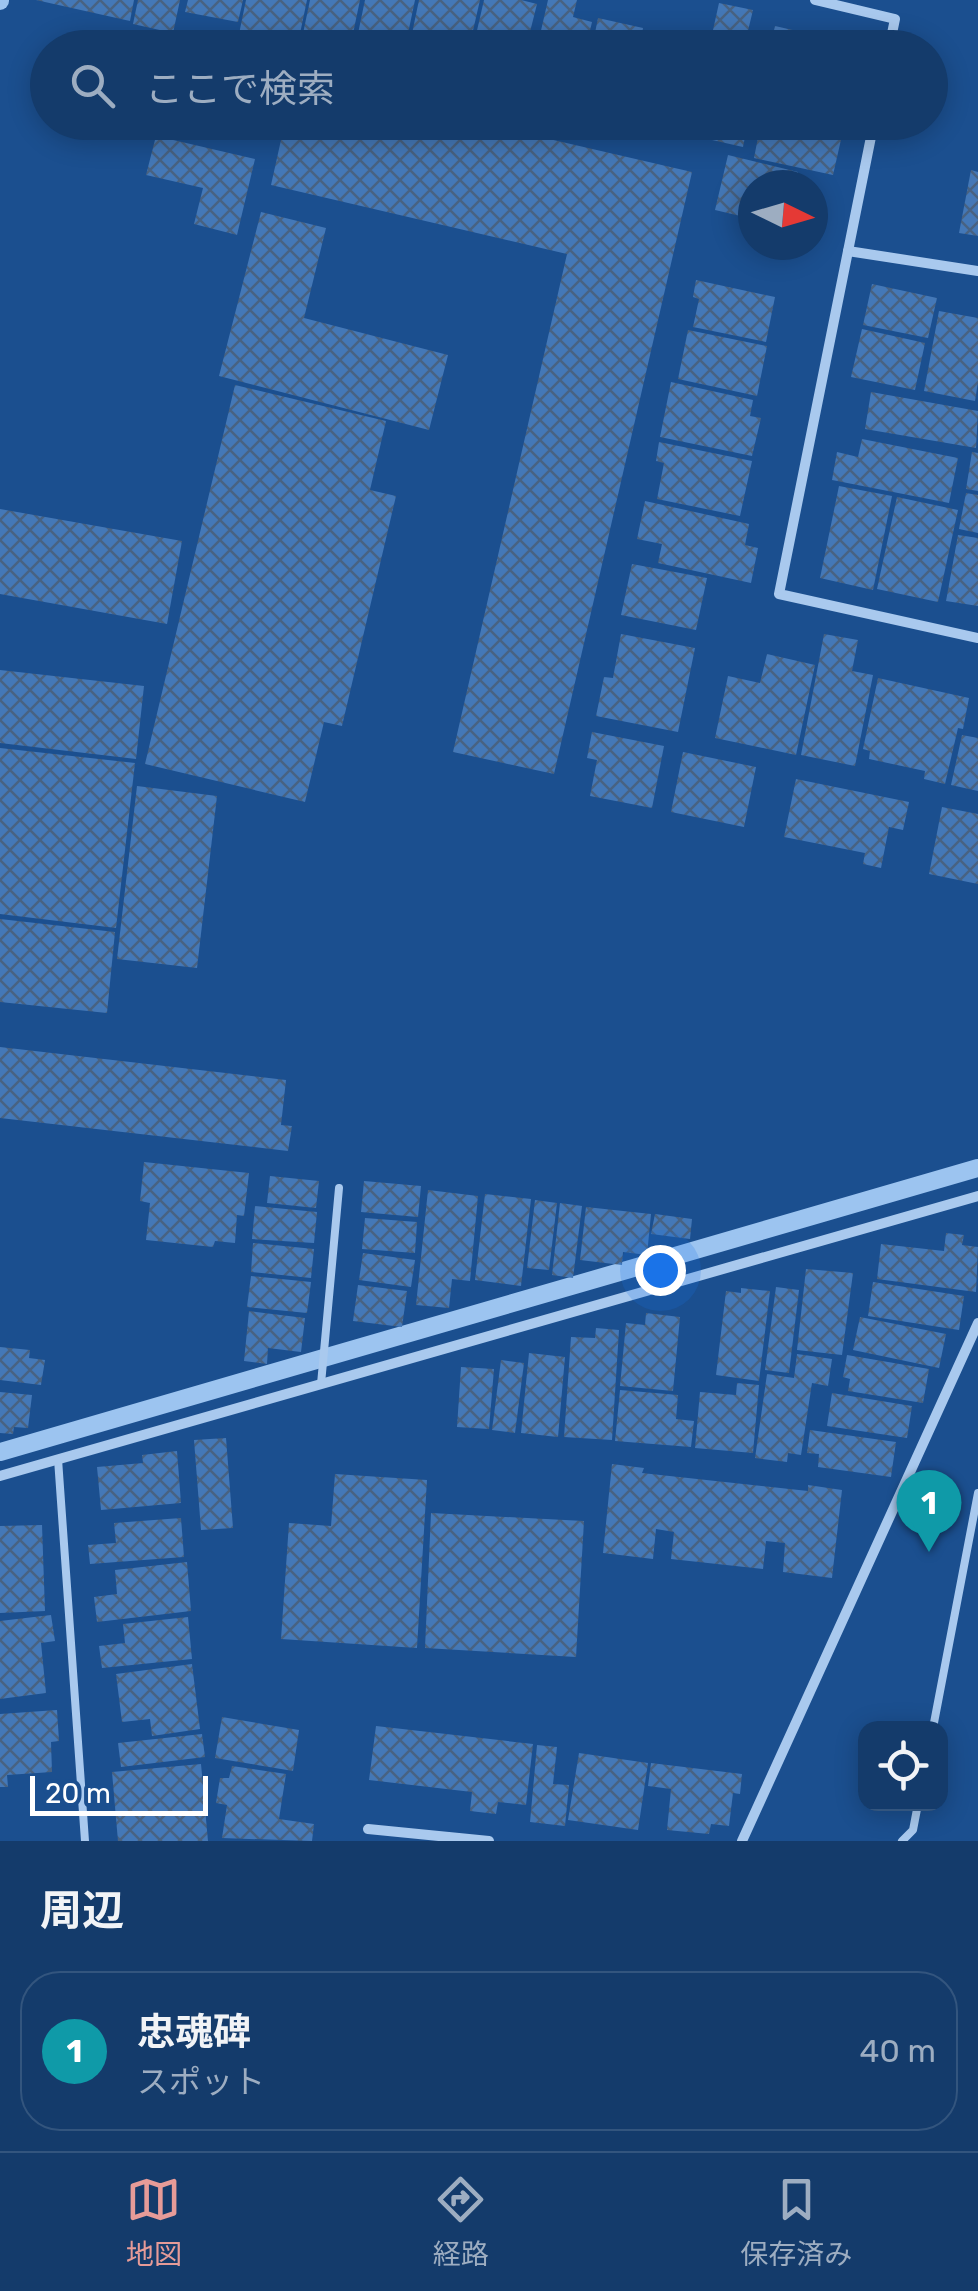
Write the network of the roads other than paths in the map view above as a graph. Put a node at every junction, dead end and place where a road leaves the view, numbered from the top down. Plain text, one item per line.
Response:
1 (816, 0) edge
2 (893, 30) edge
3 (870, 140) edge
4 (848, 251) junction
5 (978, 270) edge
6 (978, 638) edge
7 (339, 1188) dead end
8 (978, 1196) edge
9 (978, 1323) edge
10 (320, 1384) junction
11 (58, 1459) junction
12 (0, 1476) edge
13 (978, 1493) edge
14 (934, 1721) edge
15 (917, 1811) edge
16 (368, 1829) dead end
17 (85, 1841) edge
18 (490, 1841) edge
19 (742, 1841) edge
20 (902, 1841) edge

1 - 2 street
3 - 4 street
4 - 5 street
4 - 6 street
7 - 10 lane
8 - 10 street
9 - 19 street
10 - 11 street
11 - 12 street
11 - 17 lane
13 - 14 lane
15 - 20 lane
16 - 18 street

